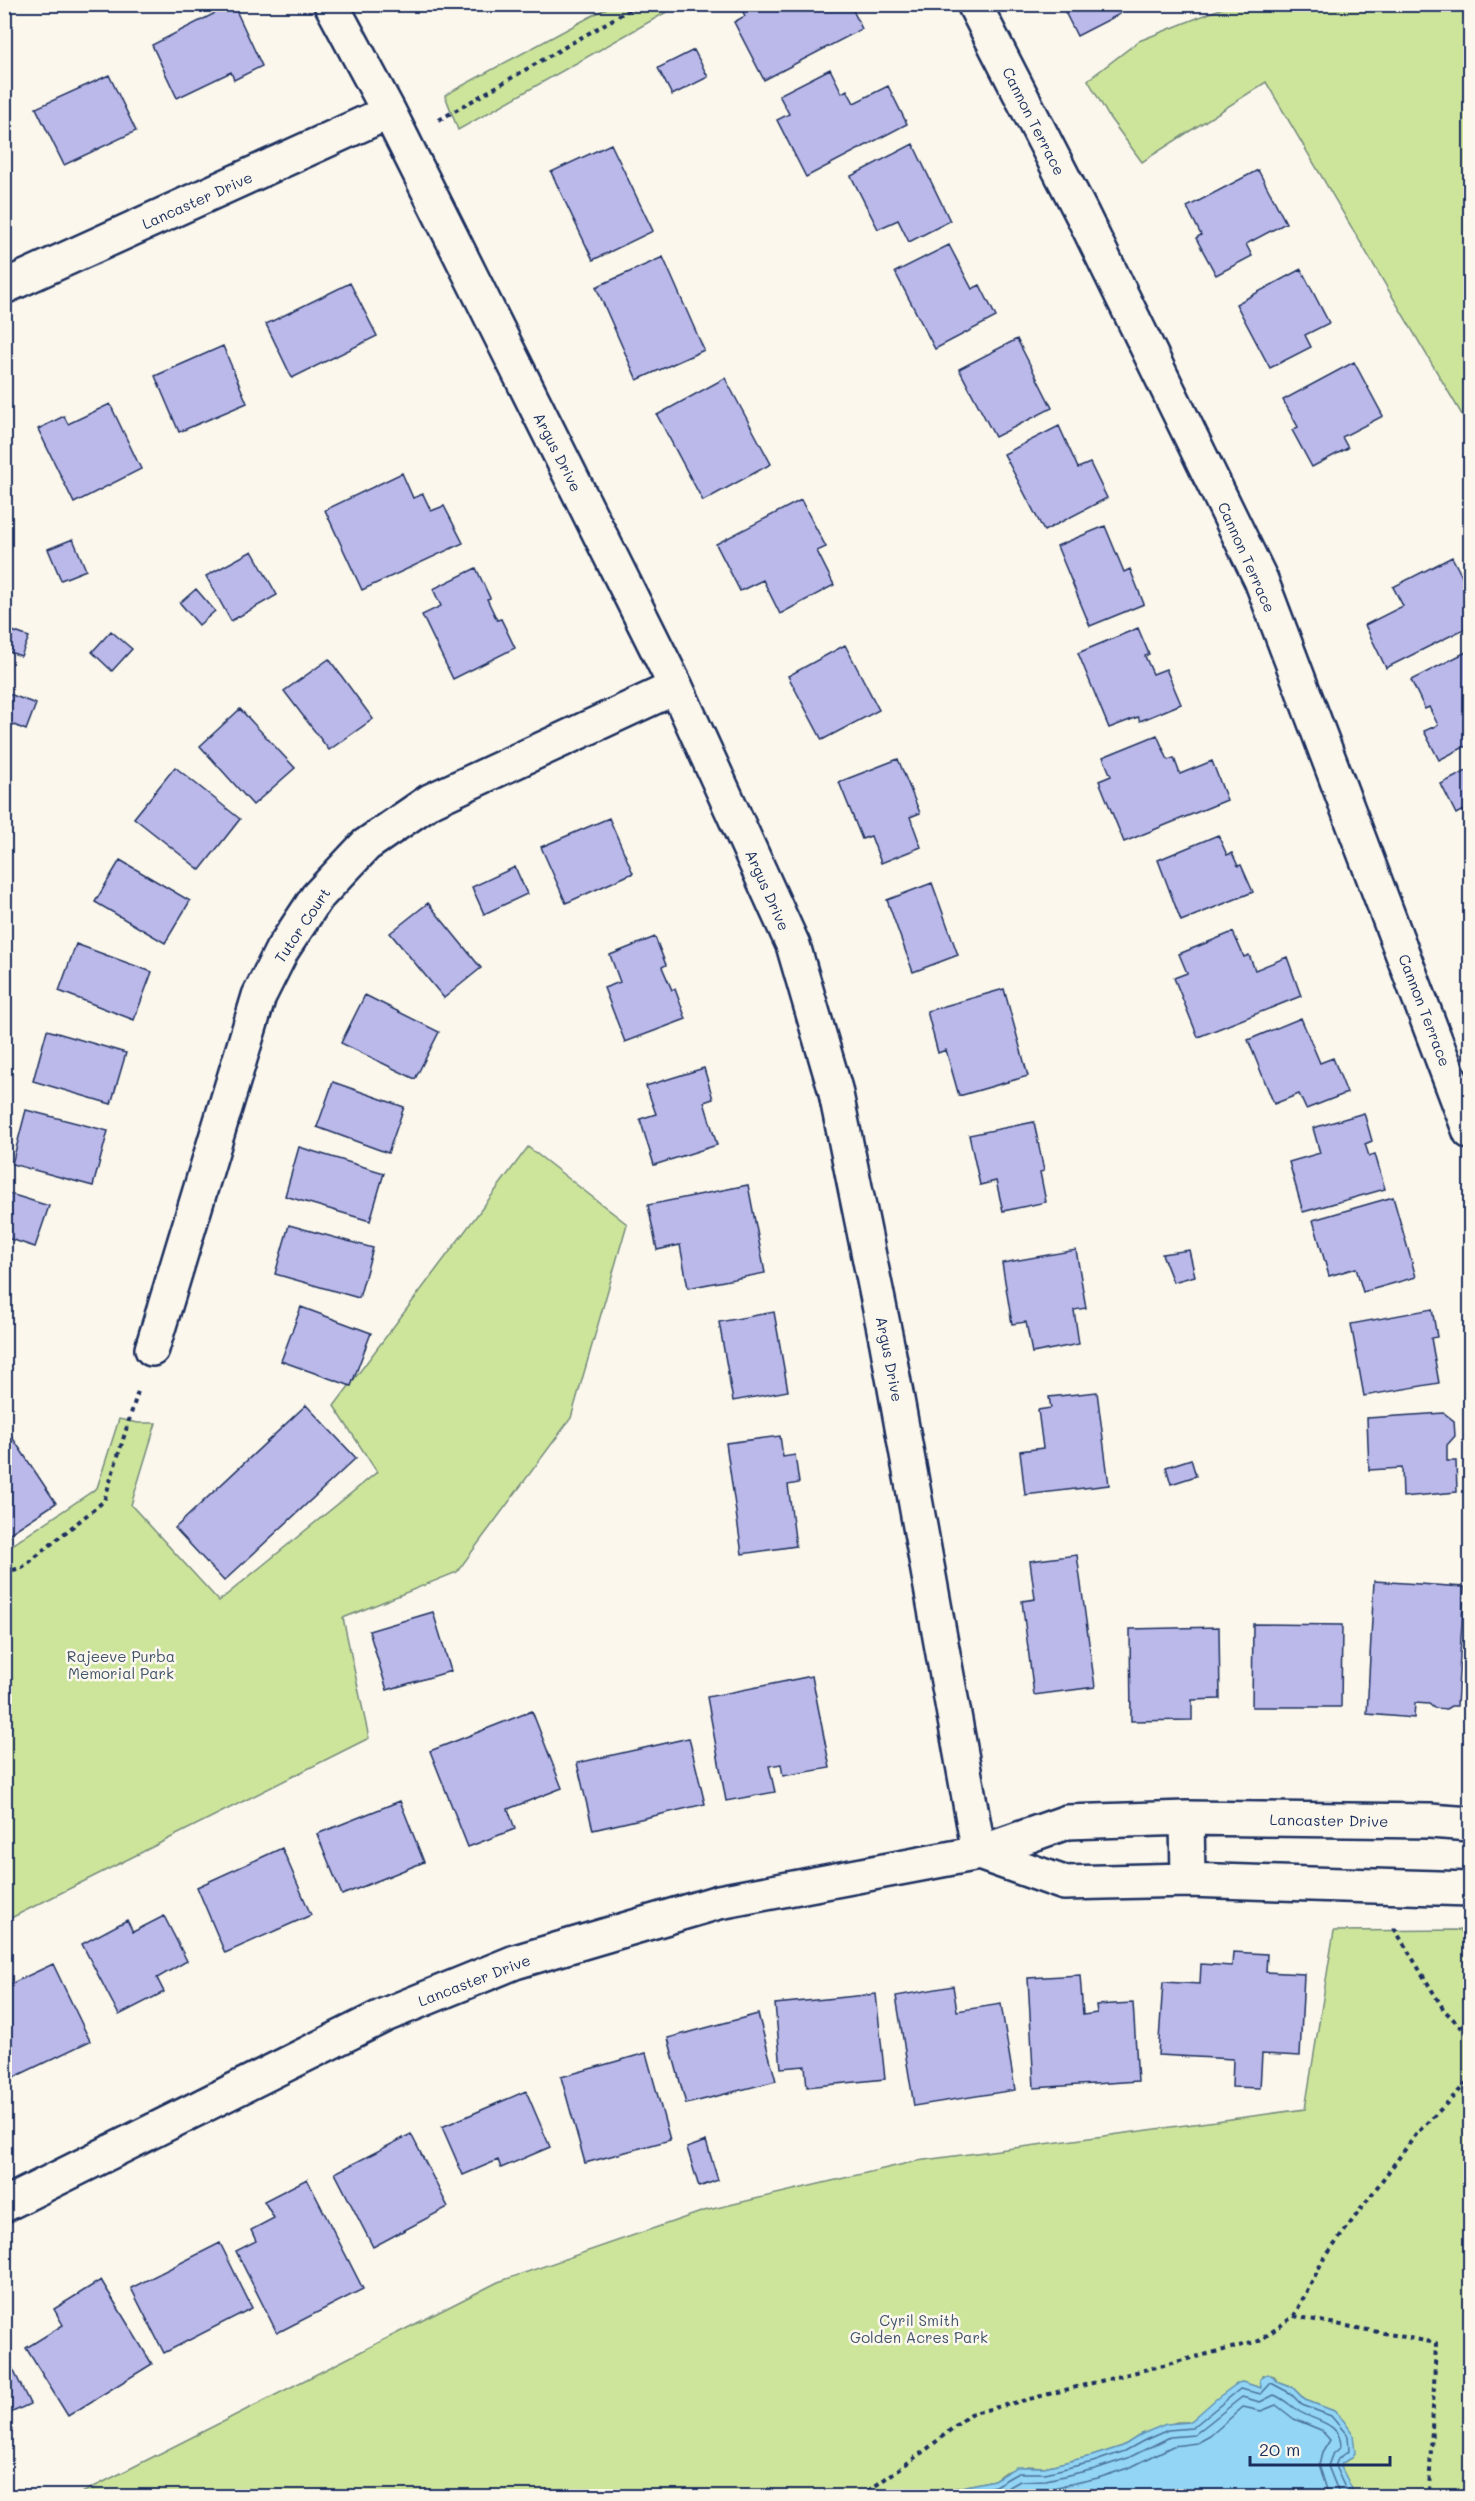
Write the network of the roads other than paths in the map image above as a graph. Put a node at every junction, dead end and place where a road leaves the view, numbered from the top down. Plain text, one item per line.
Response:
1 (331, 4) edge
2 (974, 4) edge
3 (388, 112) junction
4 (4, 287) edge
5 (676, 687) junction
6 (1470, 1132) edge
7 (152, 1349) road end
8 (1187, 1818) junction
9 (1470, 1824) edge
10 (979, 1853) junction
11 (1188, 1880) junction
12 (1470, 1889) edge
13 (4, 2205) edge

1 - 3 street, Argus Drive
2 - 6 street, Cannon Terrace
3 - 4 street, Lancaster Drive
3 - 5 street, Argus Drive
5 - 7 street, Tutor Court
5 - 10 street, Argus Drive
8 - 9 street, Lancaster Drive
8 - 10 street, Lancaster Drive
8 - 11 street
10 - 11 street
10 - 13 street, Lancaster Drive
11 - 12 street

